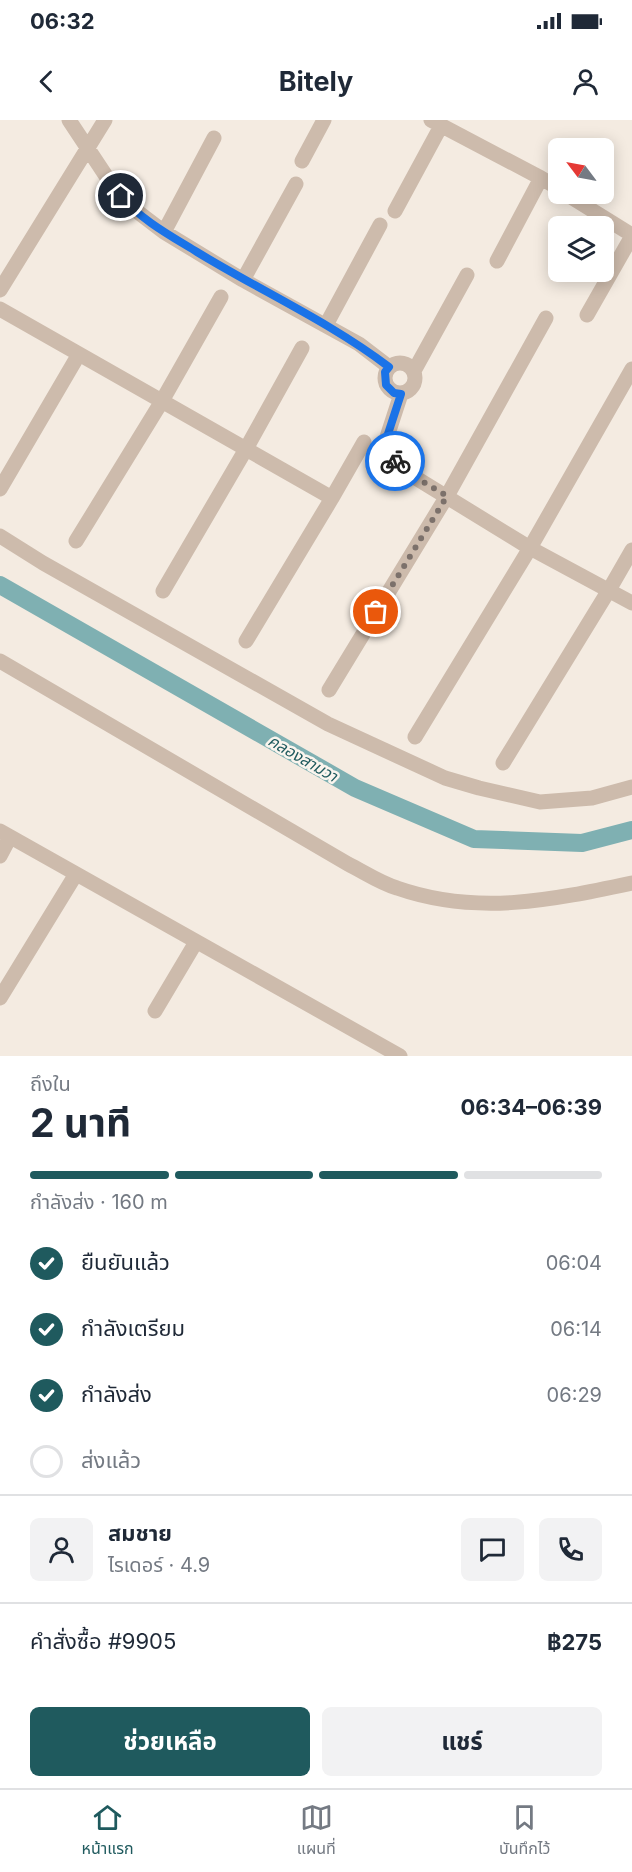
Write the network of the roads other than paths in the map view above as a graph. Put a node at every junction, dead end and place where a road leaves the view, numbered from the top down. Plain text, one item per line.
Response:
1 (69, 120) edge
2 (105, 120) edge
3 (324, 120) edge
4 (436, 123) edge
5 (214, 138) dead end
6 (89, 148) junction
7 (302, 160) dead end
8 (541, 178) junction
9 (548, 182) edge
10 (296, 184) dead end
11 (582, 204) edge
12 (395, 211) dead end
13 (380, 225) dead end
14 (164, 232) junction
15 (632, 235) edge
16 (497, 261) dead end
17 (467, 275) dead end
18 (243, 280) junction
19 (0, 290) edge
20 (221, 297) dead end
21 (0, 309) edge
22 (587, 315) dead end
23 (546, 318) dead end
24 (326, 325) junction
25 (302, 348) dead end
26 (79, 354) junction
27 (389, 367) junction
28 (632, 369) edge
29 (414, 371) junction
30 (401, 394) junction
31 (162, 401) junction
32 (364, 442) dead end
33 (246, 449) junction
34 (0, 489) edge
35 (447, 496) junction
36 (332, 498) junction
37 (0, 536) edge
38 (76, 542) dead end
39 (530, 548) junction
40 (632, 550) edge
41 (609, 590) junction
42 (164, 591) dead end
43 (632, 603) edge
44 (246, 641) dead end
45 (0, 661) edge
46 (329, 690) dead end
47 (415, 737) dead end
48 (503, 763) dead end
49 (632, 787) edge
50 (5, 834) edge
51 (0, 856) edge
52 (76, 874) junction
53 (632, 883) edge
54 (196, 942) junction
55 (0, 998) edge
56 (155, 1011) dead end
57 (400, 1056) edge

1 - 6 street
2 - 6 street
3 - 7 street
4 - 8 street
4 - 12 street
5 - 14 street
6 - 14 street
6 - 19 street
8 - 9 street
8 - 16 street
10 - 18 street
11 - 15 street
13 - 24 street
14 - 18 street
15 - 22 street
17 - 29 street
18 - 24 street
20 - 31 street
21 - 26 street
23 - 35 street
24 - 27 street
25 - 33 street
26 - 31 street
26 - 34 street
27 - 29 street
27 - 30 street
28 - 39 street
29 - 30 street
30 - 35 street
31 - 33 street
31 - 38 street
32 - 36 street
33 - 36 street
33 - 42 street
35 - 39 street
35 - 46 street
36 - 44 street
37 - 49 street
39 - 41 street
39 - 47 street
40 - 41 street
41 - 43 street
41 - 48 street
45 - 53 street
50 - 51 street
50 - 52 street
52 - 54 street
52 - 55 street
54 - 56 street
54 - 57 street

